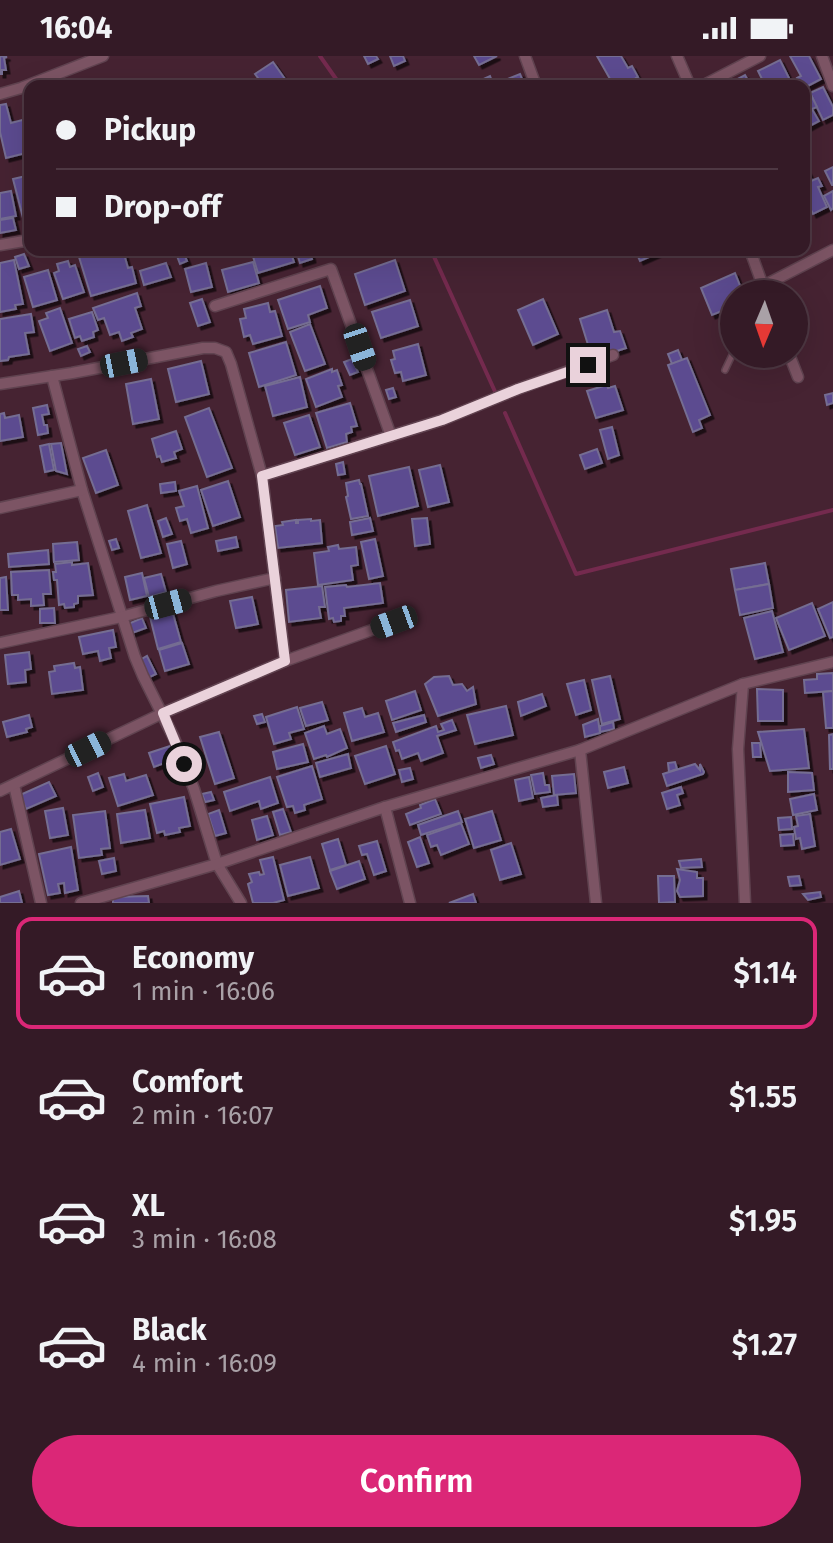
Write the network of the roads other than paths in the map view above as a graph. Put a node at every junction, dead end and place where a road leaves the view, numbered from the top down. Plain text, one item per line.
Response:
1 (103, 56) edge
2 (525, 56) edge
3 (677, 56) edge
4 (760, 56) edge
5 (822, 56) edge
6 (830, 72) edge
7 (42, 80) edge
8 (534, 80) edge
9 (687, 80) edge
10 (714, 80) edge
11 (833, 86) edge
12 (24, 87) edge
13 (0, 94) edge
14 (24, 241) edge
15 (0, 245) edge
16 (833, 250) edge
17 (752, 256) edge
18 (761, 280) edge
19 (782, 280) edge
20 (215, 306) dead end
21 (613, 355) dead end
22 (794, 368) edge
23 (52, 376) junction
24 (798, 377) dead end
25 (0, 384) edge
26 (391, 436) junction
27 (262, 476) junction
28 (82, 490) junction
29 (0, 508) edge
30 (275, 578) junction
31 (121, 617) junction
32 (394, 622) dead end
33 (0, 643) edge
34 (285, 661) junction
35 (833, 662) edge
36 (743, 684) junction
37 (163, 713) junction
38 (580, 750) junction
39 (14, 785) junction
40 (0, 791) edge
41 (385, 807) junction
42 (217, 864) junction
43 (41, 903) edge
44 (81, 903) edge
45 (241, 903) edge
46 (410, 903) edge
47 (596, 903) edge
48 (745, 903) edge

1 - 7 street
2 - 8 street
3 - 9 street
4 - 10 street
5 - 6 street
6 - 11 street
12 - 13 street
14 - 15 street
16 - 19 street
17 - 18 street
20 - 26 street
21 - 26 street
22 - 24 street
23 - 25 street
23 - 27 street
23 - 28 street
26 - 27 street
27 - 30 street
28 - 29 street
28 - 31 street
30 - 31 street
30 - 34 street
31 - 33 street
31 - 37 street
32 - 34 street
34 - 37 street
35 - 36 street
36 - 38 street
36 - 48 street
37 - 39 street
37 - 42 street
38 - 41 street
38 - 47 street
39 - 40 street
39 - 43 street
41 - 42 street
41 - 46 street
42 - 44 street
42 - 45 street

